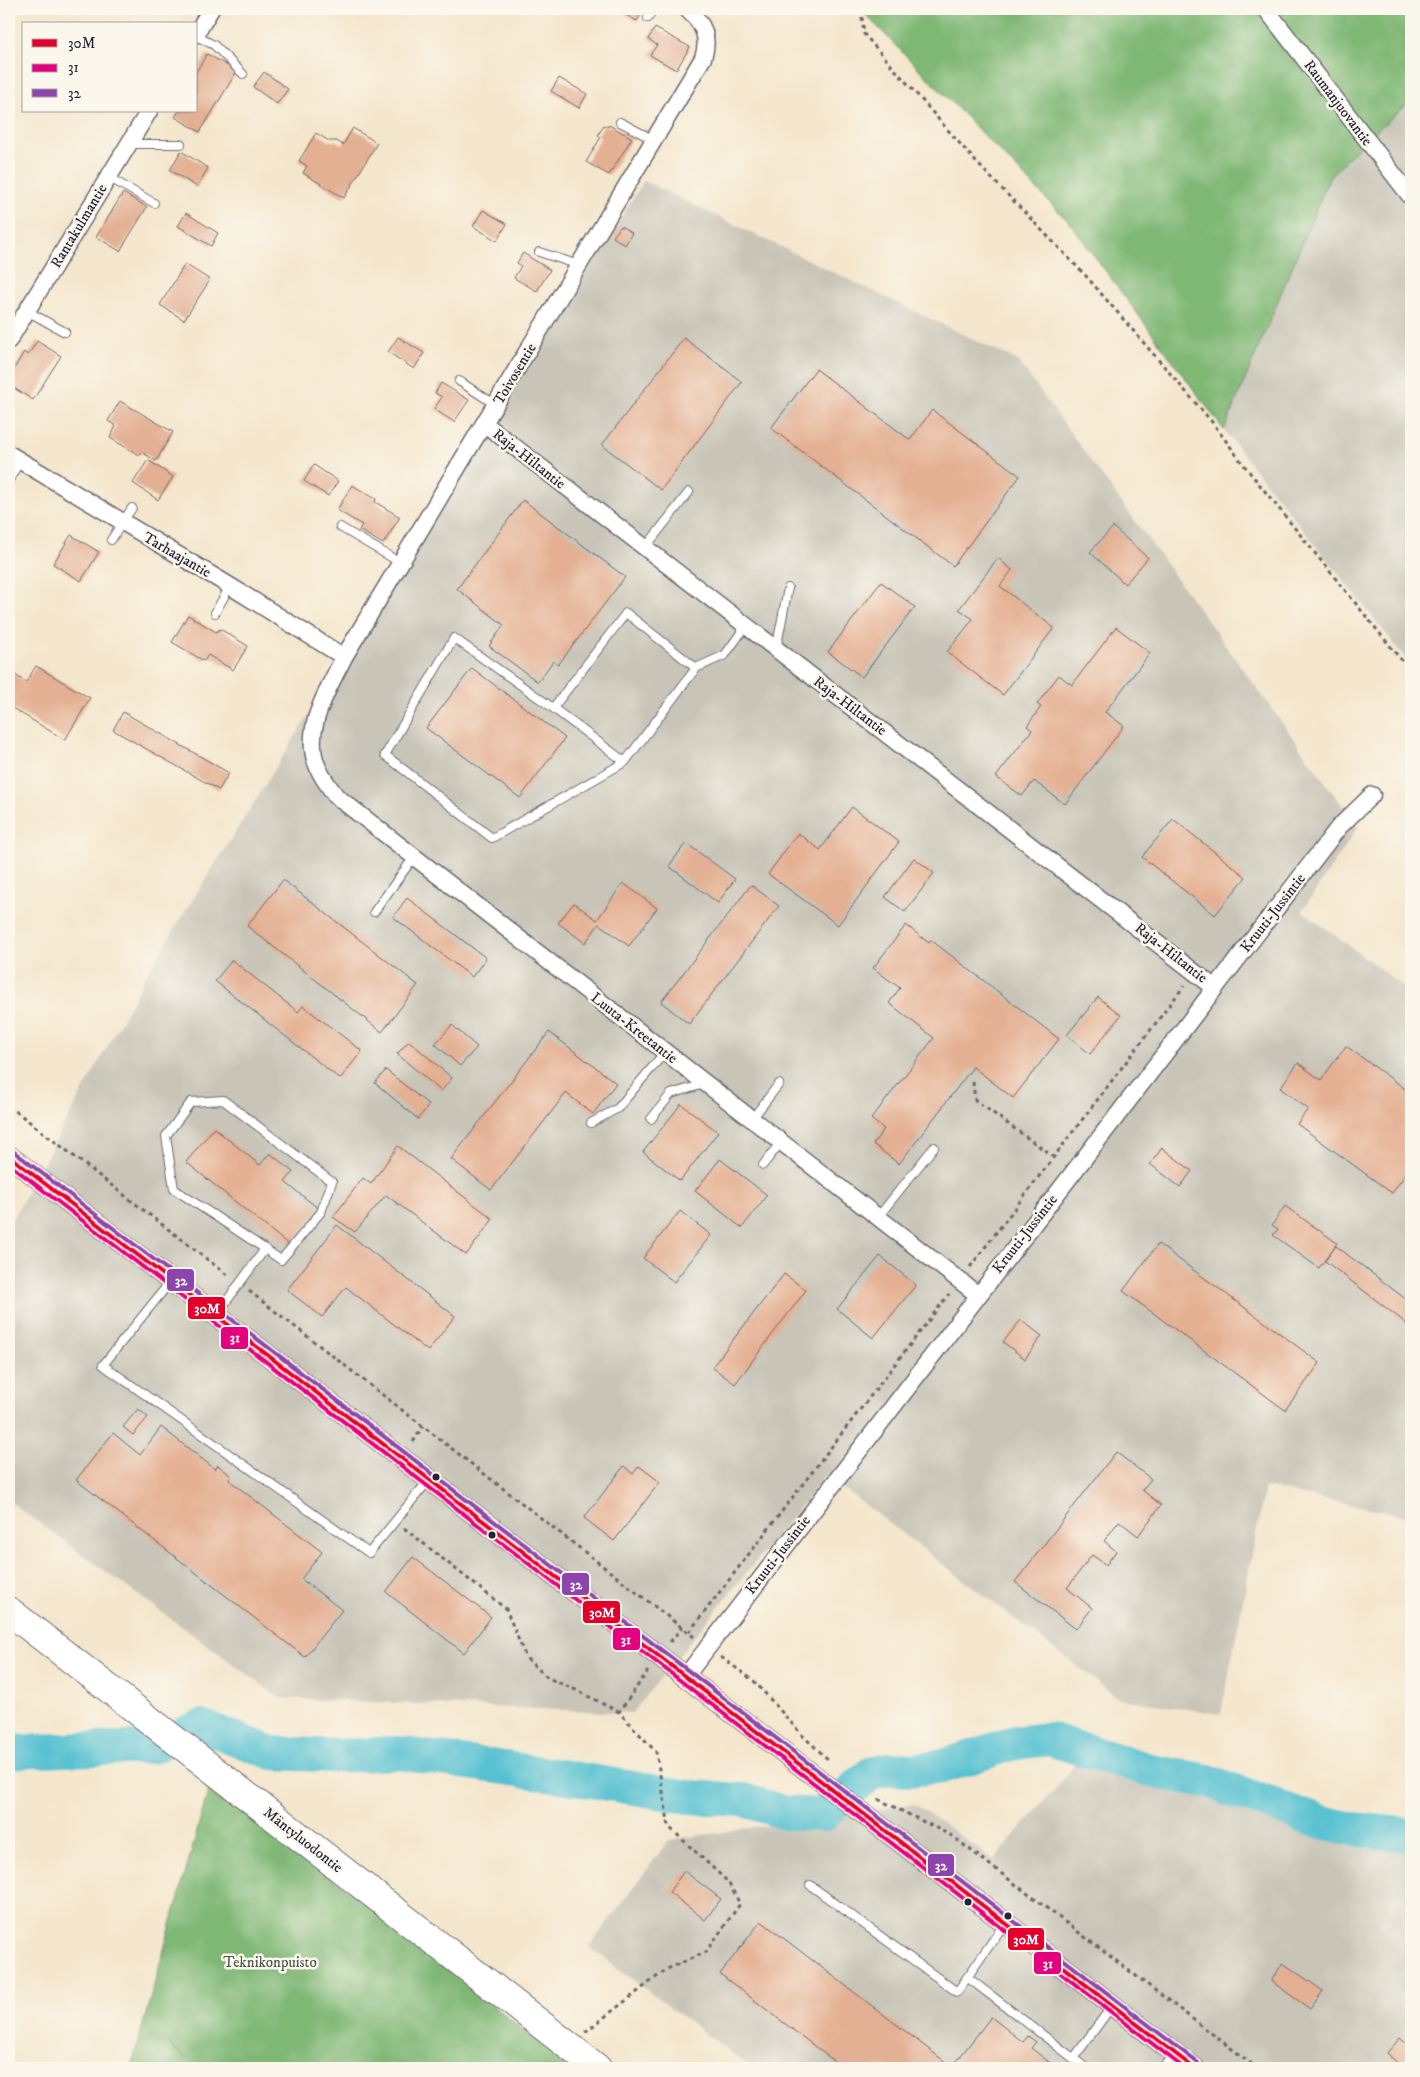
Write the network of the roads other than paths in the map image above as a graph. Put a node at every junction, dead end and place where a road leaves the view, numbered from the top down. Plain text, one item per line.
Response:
1 (212, 9) edge
2 (654, 9) edge
3 (687, 9) edge
4 (1266, 9) edge
5 (648, 18) dead end
6 (198, 32) edge
7 (198, 36) edge
8 (242, 74) dead end
9 (148, 112) edge
10 (620, 122) dead end
11 (654, 140) junction
12 (129, 144) junction
13 (181, 144) dead end
14 (108, 177) junction
15 (1411, 197) edge
16 (154, 203) dead end
17 (539, 252) dead end
18 (579, 265) junction
19 (27, 310) junction
20 (65, 332) dead end
21 (9, 340) edge
22 (459, 382) dead end
23 (496, 405) junction
24 (484, 424) junction
25 (14, 458) edge
26 (9, 480) edge
27 (689, 492) dead end
28 (132, 508) dead end
29 (121, 522) junction
30 (340, 526) dead end
31 (111, 540) dead end
32 (645, 548) junction
33 (401, 563) junction
34 (230, 586) junction
35 (788, 588) dead end
36 (215, 613) dead end
37 (746, 626) junction
38 (776, 650) junction
39 (344, 657) junction
40 (696, 668) junction
41 (553, 708) junction
42 (313, 744) joint
43 (625, 762) junction
44 (1372, 795) dead end
45 (414, 857) junction
46 (374, 912) dead end
47 (1215, 988) junction
48 (665, 1052) junction
49 (706, 1084) junction
50 (779, 1084) dead end
51 (651, 1119) dead end
52 (752, 1120) junction
53 (591, 1123) dead end
54 (782, 1142) junction
55 (934, 1147) dead end
56 (9, 1156) edge
57 (763, 1165) dead end
58 (878, 1217) junction
59 (265, 1248) junction
60 (171, 1281) junction
61 (978, 1295) junction
62 (215, 1315) junction
63 (429, 1480) junction
64 (9, 1611) edge
65 (685, 1677) junction
66 (810, 1885) dead end
67 (1006, 1923) junction
68 (967, 1977) junction
69 (1113, 2006) junction
70 (1074, 2059) junction
71 (1168, 2061) edge
72 (597, 2068) edge
73 (1086, 2068) edge
74 (1194, 2068) edge

1 - 6 street
2 - 5 lane
3 - 11 street, Toivosentie
4 - 15 street, Raumanjuovantie
7 - 8 lane
9 - 12 street, Rantakulmantie
10 - 11 lane
11 - 18 street, Toivosentie
12 - 13 lane
12 - 14 street, Rantakulmantie
14 - 16 lane
14 - 19 street, Rantakulmantie
17 - 18 lane
18 - 23 street, Toivosentie
19 - 20 lane
19 - 21 street, Rantakulmantie
22 - 23 lane
23 - 24 street, Toivosentie
24 - 32 street, Raja-Hiltantie
24 - 33 street, Toivosentie
25 - 26 lane
25 - 29 street, Tarhaajantie
27 - 32 lane
28 - 29 lane
29 - 31 lane
29 - 34 street, Tarhaajantie
30 - 33 lane
32 - 37 street, Raja-Hiltantie
33 - 39 street, Toivosentie
34 - 36 lane
34 - 39 street, Tarhaajantie
35 - 38 lane
37 - 38 street, Raja-Hiltantie
37 - 40 lane
38 - 47 street, Raja-Hiltantie
39 - 42 street, Toivosentie
40 - 41 lane
40 - 43 lane
41 - 43 lane
41 - 43 lane
42 - 45 street, Luuta-Kreetantie
44 - 47 street, Kruuti-Jussintie
45 - 46 lane
45 - 48 street, Luuta-Kreetantie
47 - 61 street, Kruuti-Jussintie
48 - 49 street, Luuta-Kreetantie
48 - 53 lane
49 - 51 lane
49 - 52 street, Luuta-Kreetantie
50 - 52 lane
52 - 54 street, Luuta-Kreetantie
54 - 57 lane
54 - 58 street, Luuta-Kreetantie
55 - 58 lane
56 - 60 street
58 - 61 street, Luuta-Kreetantie
59 - 59 lane
59 - 62 lane
60 - 62 street
60 - 63 lane
61 - 65 street, Kruuti-Jussintie
62 - 63 street
63 - 65 street
64 - 72 highway, Mäntyluodontie
65 - 67 street
66 - 68 lane
67 - 68 lane
67 - 69 street
68 - 70 lane
69 - 70 lane
69 - 71 street
70 - 73 lane
71 - 74 street

